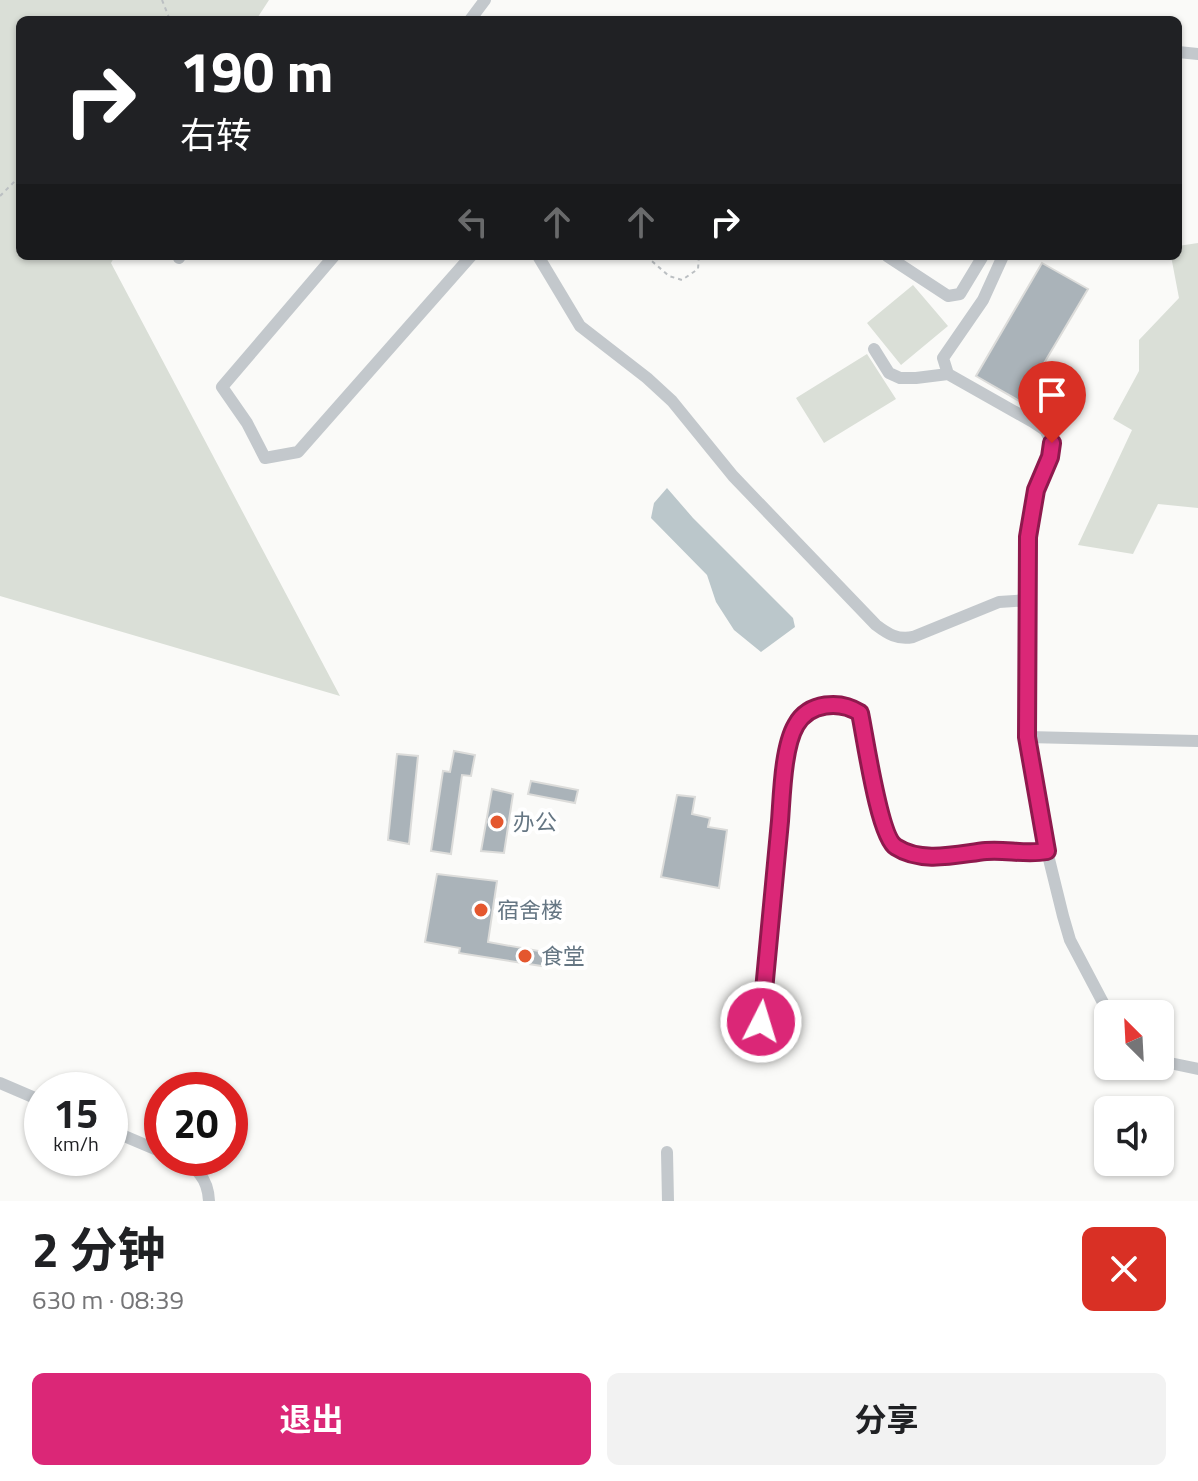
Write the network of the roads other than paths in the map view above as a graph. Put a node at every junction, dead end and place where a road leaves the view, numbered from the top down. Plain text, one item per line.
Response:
1 (331, 260) edge
2 (467, 260) edge
3 (540, 260) edge
4 (893, 260) edge
5 (981, 260) edge
6 (1001, 260) edge
7 (874, 349) dead end
8 (948, 374) junction
9 (1029, 600) junction
10 (1027, 737) junction
11 (1198, 741) edge
12 (1047, 851) junction
13 (1102, 1000) edge
14 (758, 1053) dead end
15 (1174, 1064) edge
16 (1198, 1069) edge
17 (0, 1083) edge
18 (24, 1093) edge
19 (667, 1152) dead end
20 (201, 1176) edge
21 (209, 1201) edge
22 (668, 1201) edge

1 - 2 street
3 - 9 street
4 - 5 street
6 - 8 street
7 - 8 street
8 - 9 street
9 - 10 street
10 - 11 street
10 - 12 street
12 - 13 street
12 - 14 street
15 - 16 street
17 - 18 street
19 - 22 street
20 - 21 street

